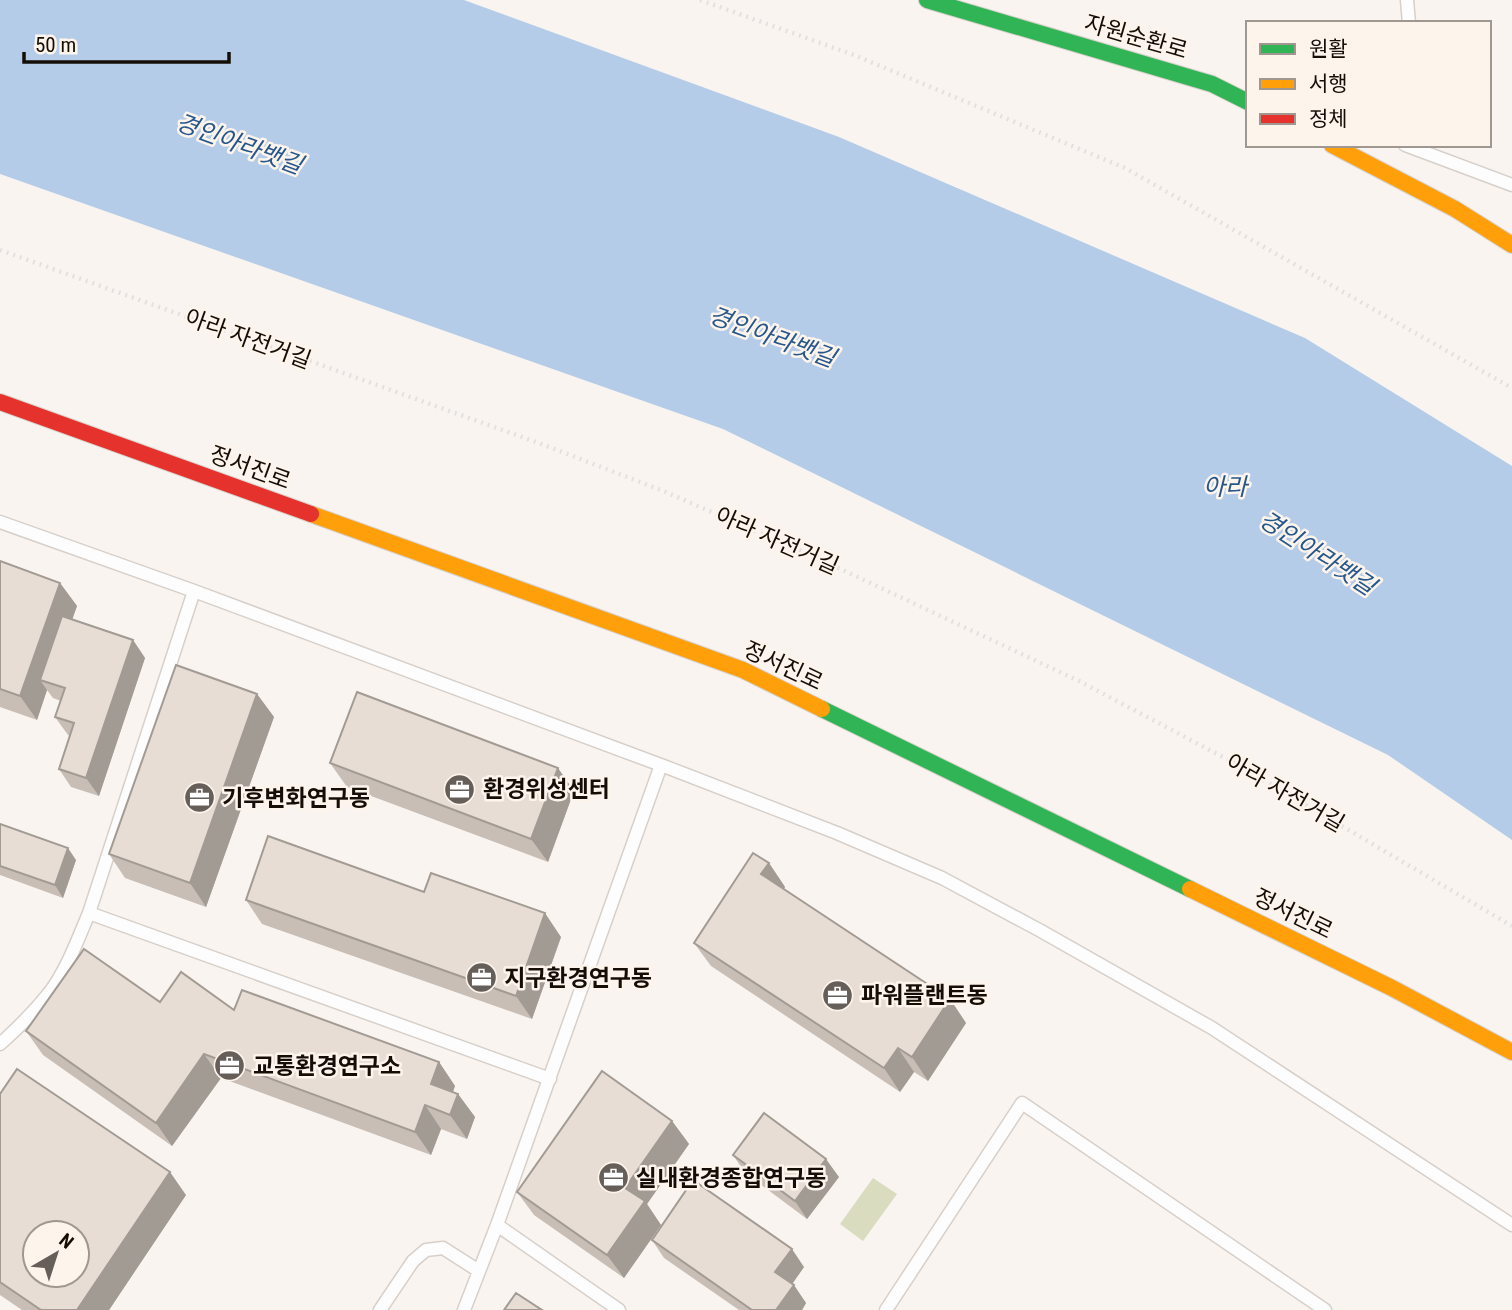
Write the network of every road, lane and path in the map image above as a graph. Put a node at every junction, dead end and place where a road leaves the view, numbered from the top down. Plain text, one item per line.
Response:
1 (700, 0) edge
2 (927, 0) edge
3 (1407, 0) edge
4 (1409, 21) edge
5 (1212, 83) junction
6 (1246, 94) edge
7 (1246, 101) edge
8 (1336, 147) edge
9 (1423, 148) edge
10 (1512, 185) edge
11 (1512, 245) edge
12 (0, 250) edge
13 (1512, 388) edge
14 (0, 402) edge
15 (0, 522) edge
16 (194, 591) junction
17 (661, 765) junction
18 (89, 913) junction
19 (1512, 926) edge
20 (0, 1044) edge
21 (1512, 1052) edge
22 (550, 1079) junction
23 (497, 1225) junction
24 (1512, 1225) edge
25 (479, 1271) junction
26 (380, 1310) edge
27 (464, 1310) edge
28 (619, 1310) edge
29 (886, 1310) edge
30 (1325, 1310) edge

1 - 13 path
2 - 5 street, 자원순환로
3 - 4 lane
5 - 6 lane
5 - 7 street, 자원순환로
8 - 11 street
9 - 10 lane
12 - 19 path, 아라 자전거길
14 - 21 street, 정서진로
15 - 16 lane
16 - 17 lane
16 - 18 lane
17 - 22 lane
17 - 24 lane
18 - 20 lane
18 - 22 lane
22 - 23 lane
23 - 25 lane
23 - 28 lane
25 - 26 lane
25 - 27 lane
29 - 30 lane

